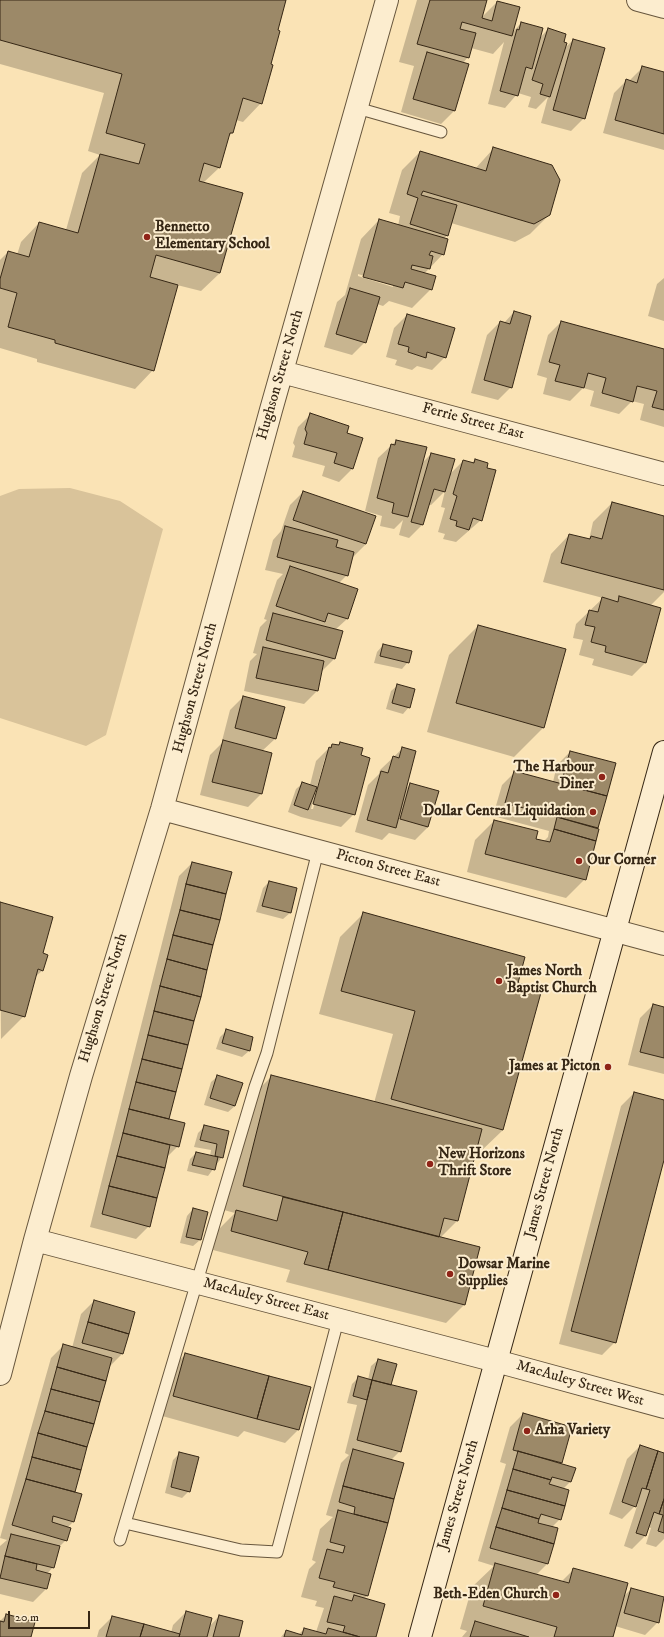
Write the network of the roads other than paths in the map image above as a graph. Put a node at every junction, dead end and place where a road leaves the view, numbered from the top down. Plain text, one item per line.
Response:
1 (387, 0) edge
2 (638, 0) edge
3 (663, 4) edge
4 (357, 108) junction
5 (441, 132) dead end
6 (282, 372) junction
7 (664, 474) edge
8 (664, 752) edge
9 (162, 809) junction
10 (318, 850) junction
11 (614, 931) junction
12 (664, 944) edge
13 (35, 1240) junction
14 (197, 1282) junction
15 (338, 1320) junction
16 (496, 1361) junction
17 (0, 1374) edge
18 (664, 1408) edge
19 (125, 1523) junction
20 (120, 1540) dead end
21 (420, 1637) edge

1 - 4 street, Hughson Street North
2 - 3 street
4 - 5 lane
4 - 6 street, Hughson Street North
6 - 7 street, Ferrie Street East
6 - 9 street, Hughson Street North
8 - 11 street, James Street North
9 - 10 street, Picton Street East
9 - 13 street, Hughson Street North
10 - 11 street, Picton Street East
10 - 14 lane
11 - 12 street, Picton Street East
11 - 16 street, James Street North
13 - 14 street, MacAuley Street East
13 - 17 street, Hughson Street North
14 - 15 street, MacAuley Street East
14 - 19 lane
15 - 16 street, MacAuley Street East
15 - 19 lane
16 - 18 street, MacAuley Street West
16 - 21 street, James Street North
19 - 20 lane

